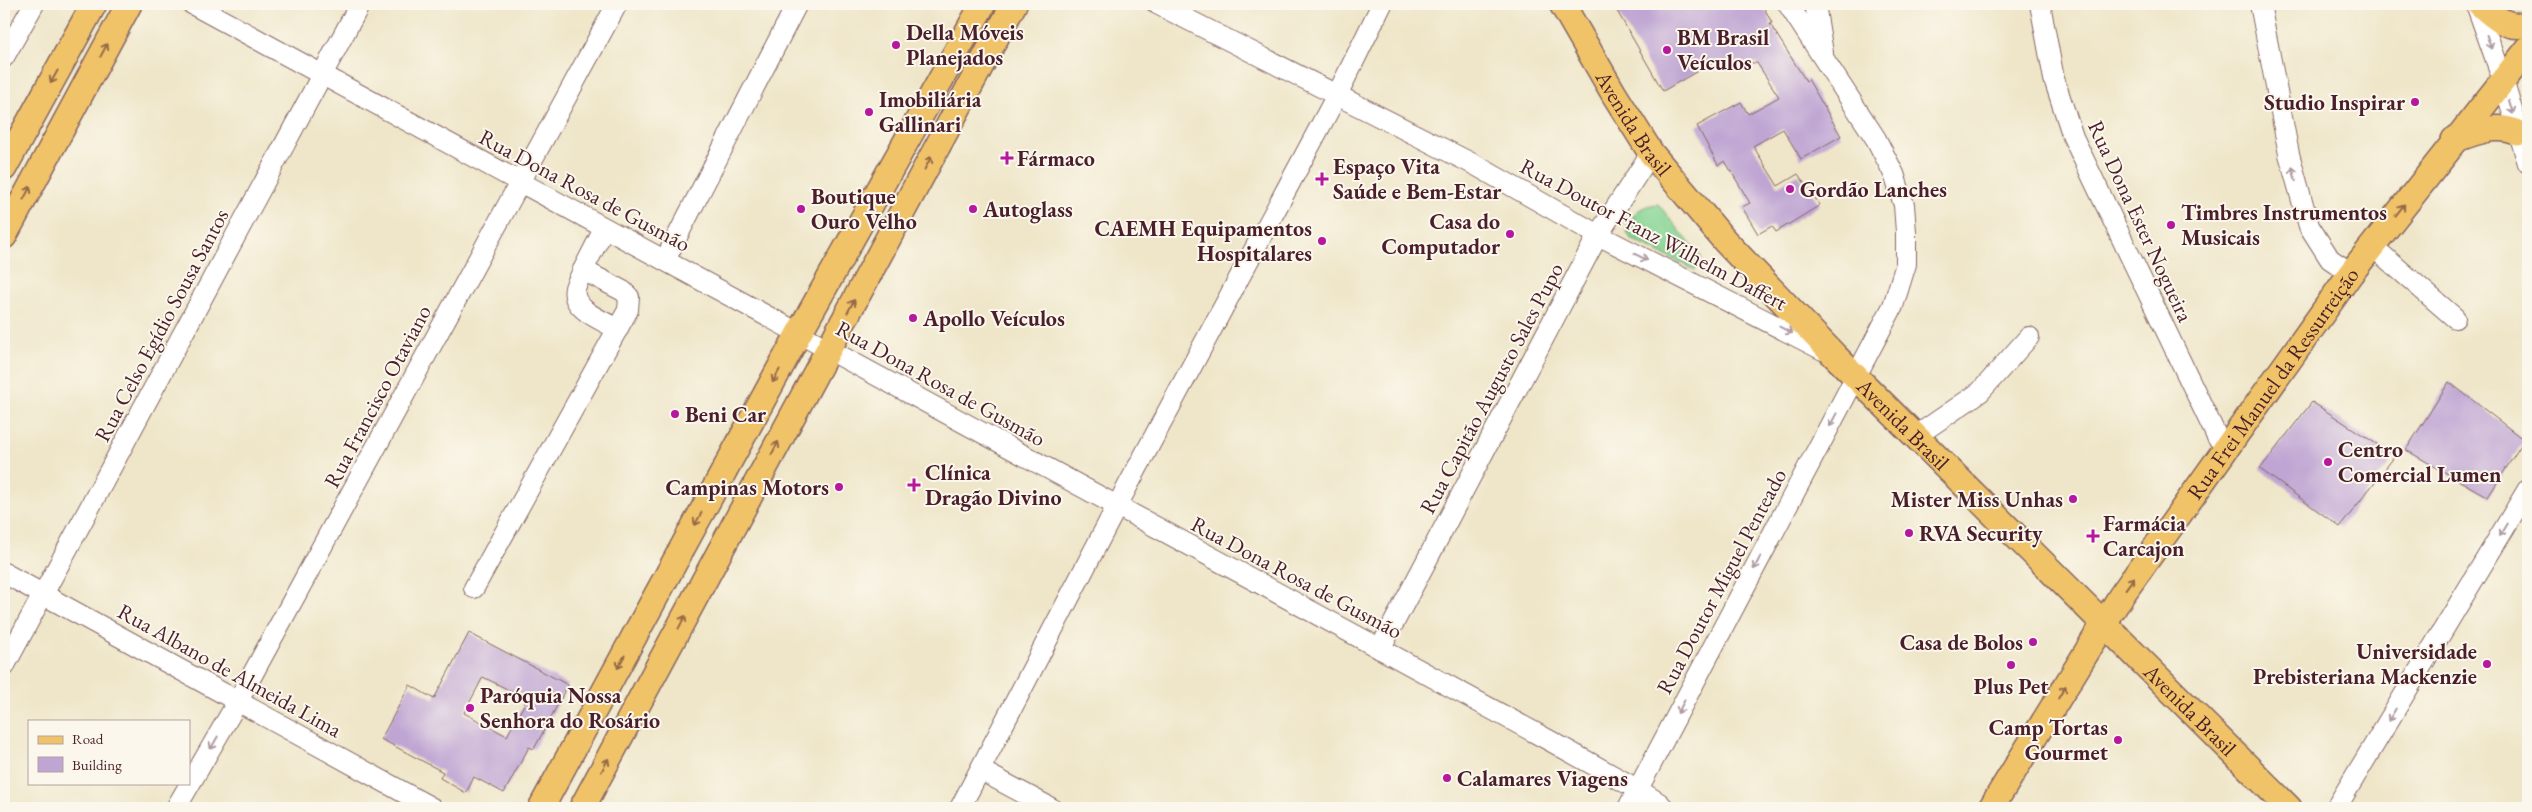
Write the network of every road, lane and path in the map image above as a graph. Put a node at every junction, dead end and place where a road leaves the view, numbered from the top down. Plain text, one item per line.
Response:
1 (34, 4) edge
2 (94, 4) edge
3 (130, 4) edge
4 (192, 4) edge
5 (360, 4) edge
6 (617, 4) edge
7 (797, 4) edge
8 (983, 4) edge
9 (1014, 4) edge
10 (1157, 4) edge
11 (1382, 4) edge
12 (1562, 4) edge
13 (1788, 4) edge
14 (1814, 4) edge
15 (2040, 4) edge
16 (2260, 4) edge
17 (2476, 4) edge
18 (2480, 4) edge
19 (2528, 24) edge
20 (2528, 48) edge
21 (4, 57) edge
22 (1825, 62) junction
23 (322, 75) junction
24 (2503, 80) junction
25 (1337, 95) junction
26 (2518, 133) junction
27 (2454, 140) junction
28 (1651, 153) junction
29 (2528, 163) edge
30 (4, 168) edge
31 (520, 182) junction
32 (604, 228) junction
33 (1598, 235) junction
34 (4, 236) edge
35 (2372, 246) junction
36 (665, 260) junction
37 (583, 270) junction
38 (2351, 273) junction
39 (2455, 318) dead end
40 (618, 329) junction
41 (799, 333) junction
42 (2029, 337) dead end
43 (828, 349) junction
44 (1835, 356) junction
45 (1856, 377) junction
46 (1916, 436) junction
47 (2228, 448) junction
48 (2528, 489) edge
49 (1116, 506) junction
50 (4, 573) edge
51 (474, 588) dead end
52 (44, 595) junction
53 (2103, 623) junction
54 (1380, 649) junction
55 (4, 668) edge
56 (238, 701) junction
57 (980, 770) junction
58 (190, 784) edge
59 (190, 784) edge
60 (1637, 789) junction
61 (176, 808) edge
62 (432, 808) edge
63 (541, 808) edge
64 (582, 808) edge
65 (960, 808) edge
66 (1051, 808) edge
67 (1628, 808) edge
68 (1664, 808) edge
69 (1991, 808) edge
70 (2289, 808) edge
71 (2336, 808) edge

1 - 21 street
2 -> 30 main road
34 -> 3 main road
4 - 23 street, Rua Dona Rosa de Gusmão
5 - 23 street, Rua Celso Egídio Sousa Santos
6 - 31 street, Rua Francisco Otaviano
7 - 36 street
8 - 41 main road
43 -> 9 main road
10 - 25 street, Rua Doutor Franz Wilhelm Daffert
11 - 25 street
12 - 28 main road, Avenida Brasil
13 - 22 street, Rua Doutor Miguel Penteado
14 - 22 street
15 - 47 street, Rua Dona Ester Nogueira
38 -> 16 street
17 -> 24 street
18 - 19 main road
20 - 24 main road, Rua Frei Manuel da Ressurreição
22 - 45 street, Rua Doutor Miguel Penteado
23 - 31 street, Rua Dona Rosa de Gusmão
23 - 52 street, Rua Celso Egídio Sousa Santos
24 -> 26 street
24 - 27 main road, Rua Frei Manuel da Ressurreição
25 - 33 street, Rua Doutor Franz Wilhelm Daffert
25 - 49 street
26 - 27 main road
26 - 29 street
35 -> 27 main road, Rua Frei Manuel da Ressurreição
28 - 33 street, Rua Capitão Augusto Sales Pupo
28 - 44 main road, Avenida Brasil
31 - 32 street, Rua Dona Rosa de Gusmão
31 - 56 street, Rua Francisco Otaviano
32 - 36 street, Rua Dona Rosa de Gusmão
32 - 37 street
33 -> 44 street, Rua Doutor Franz Wilhelm Daffert
33 - 54 street, Rua Capitão Augusto Sales Pupo
35 - 38 main road, Rua Frei Manuel da Ressurreição
35 - 39 street
36 - 41 street, Rua Dona Rosa de Gusmão
37 - 40 street
37 - 40 street
38 - 47 main road, Rua Frei Manuel da Ressurreição
40 - 51 street
41 - 43 street, Rua Dona Rosa de Gusmão
41 -> 63 main road
42 - 46 street
43 - 49 street, Rua Dona Rosa de Gusmão
64 -> 43 main road
44 - 45 main road, Avenida Brasil
45 - 46 main road, Avenida Brasil
45 -> 60 street, Rua Doutor Miguel Penteado
46 - 53 main road, Avenida Brasil
53 -> 47 main road, Rua Frei Manuel da Ressurreição
48 -> 71 street
49 - 54 street, Rua Dona Rosa de Gusmão
49 - 57 street
50 - 52 street, Rua Albano de Almeida Lima
52 - 55 street, Rua Celso Egídio Sousa Santos
52 - 56 street, Rua Albano de Almeida Lima
69 -> 53 main road, Rua Frei Manuel da Ressurreição
53 - 70 main road, Avenida Brasil
54 - 60 street, Rua Dona Rosa de Gusmão
56 -> 58 street, Rua Francisco Otaviano
56 - 62 street, Rua Albano de Almeida Lima
57 - 65 street
57 - 66 street
59 -> 61 street, Rua Francisco Otaviano
60 - 67 street, Rua Doutor Miguel Penteado
60 - 68 street, Rua Dona Rosa de Gusmão

